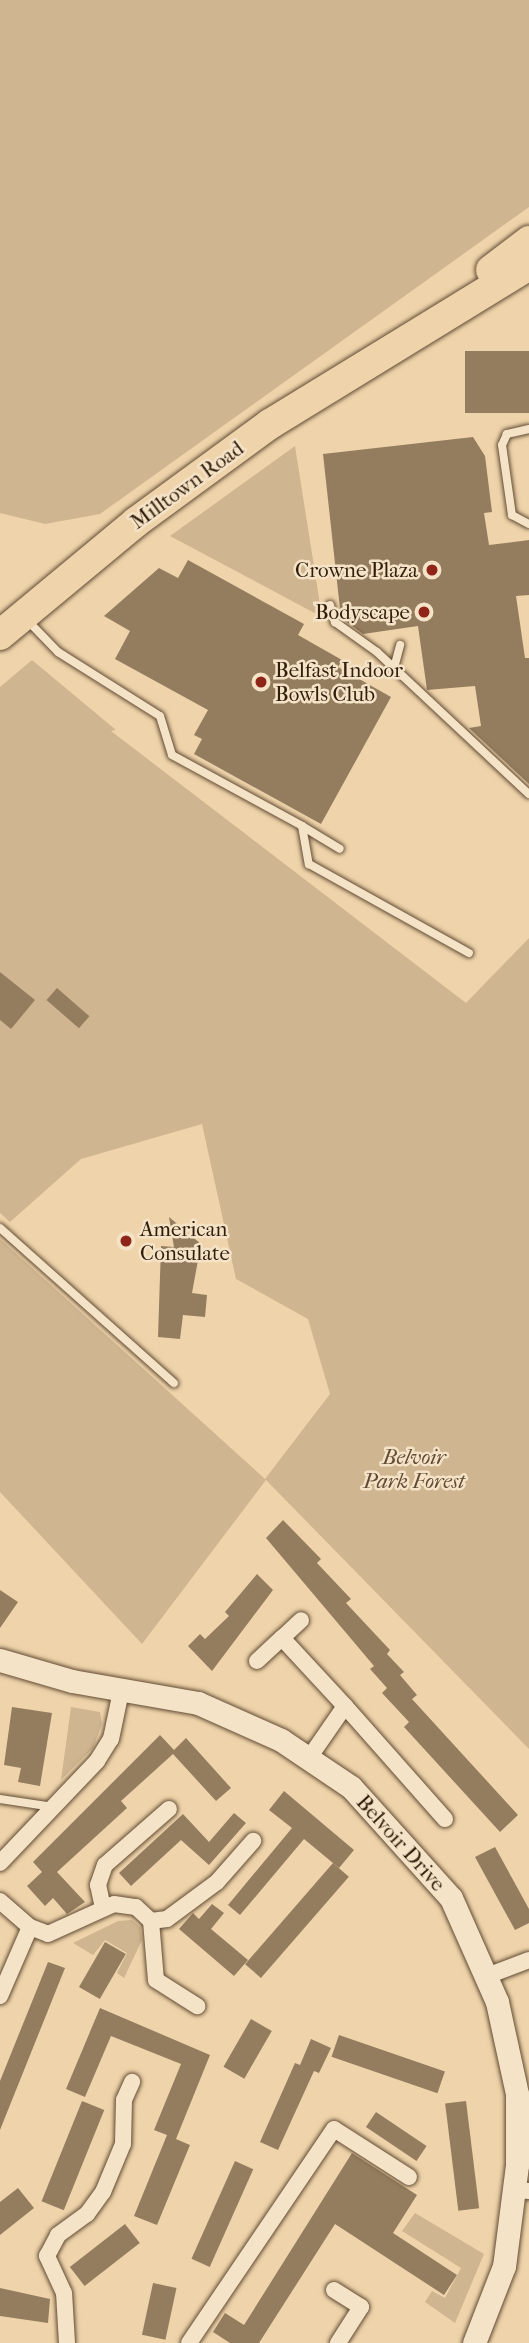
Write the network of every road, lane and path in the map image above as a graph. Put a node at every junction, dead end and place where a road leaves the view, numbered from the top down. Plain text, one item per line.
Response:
1 (529, 241) edge
2 (529, 265) edge
3 (384, 350) junction
4 (529, 429) edge
5 (529, 524) edge
6 (330, 605) dead end
7 (23, 615) junction
8 (0, 635) edge
9 (400, 645) dead end
10 (394, 668) junction
11 (529, 794) edge
12 (302, 826) junction
13 (340, 849) dead end
14 (469, 953) dead end
15 (0, 1228) edge
16 (174, 1384) dead end
17 (301, 1620) dead end
18 (282, 1638) junction
19 (0, 1660) edge
20 (257, 1661) dead end
21 (121, 1691) junction
22 (345, 1706) junction
23 (309, 1758) junction
24 (0, 1799) edge
25 (53, 1807) junction
26 (169, 1809) dead end
27 (445, 1819) dead end
28 (253, 1841) dead end
29 (0, 1863) edge
30 (0, 1901) edge
31 (103, 1908) junction
32 (151, 1921) junction
33 (30, 1927) junction
34 (529, 1960) edge
35 (487, 1976) junction
36 (0, 1996) edge
37 (197, 2006) dead end
38 (132, 2081) dead end
39 (409, 2177) dead end
40 (522, 2190) edge
41 (334, 2290) dead end
42 (67, 2343) edge
43 (189, 2343) edge
44 (338, 2343) edge
45 (474, 2343) edge

1 - 3 highway, Milltown Road
2 - 3 highway, Milltown Road
3 - 7 highway, Milltown Road
4 - 5 lane
6 - 10 lane
7 - 8 highway, Milltown Road
7 - 12 lane
9 - 10 lane
10 - 11 lane
12 - 13 lane
12 - 14 lane
15 - 16 lane
17 - 18 street
18 - 20 street
18 - 22 street
19 - 21 street, Belvoir Drive
21 - 23 street, Belvoir Drive
21 - 25 street
22 - 23 street
22 - 27 street
23 - 35 street, Belvoir Drive
24 - 25 lane
25 - 29 street
26 - 31 street
28 - 32 street
30 - 33 street
31 - 32 street
31 - 33 street
32 - 37 street
33 - 36 street
34 - 35 street
35 - 40 street, Belvoir Drive
38 - 42 street
39 - 43 street
40 - 45 street, Belvoir Drive
41 - 44 street

